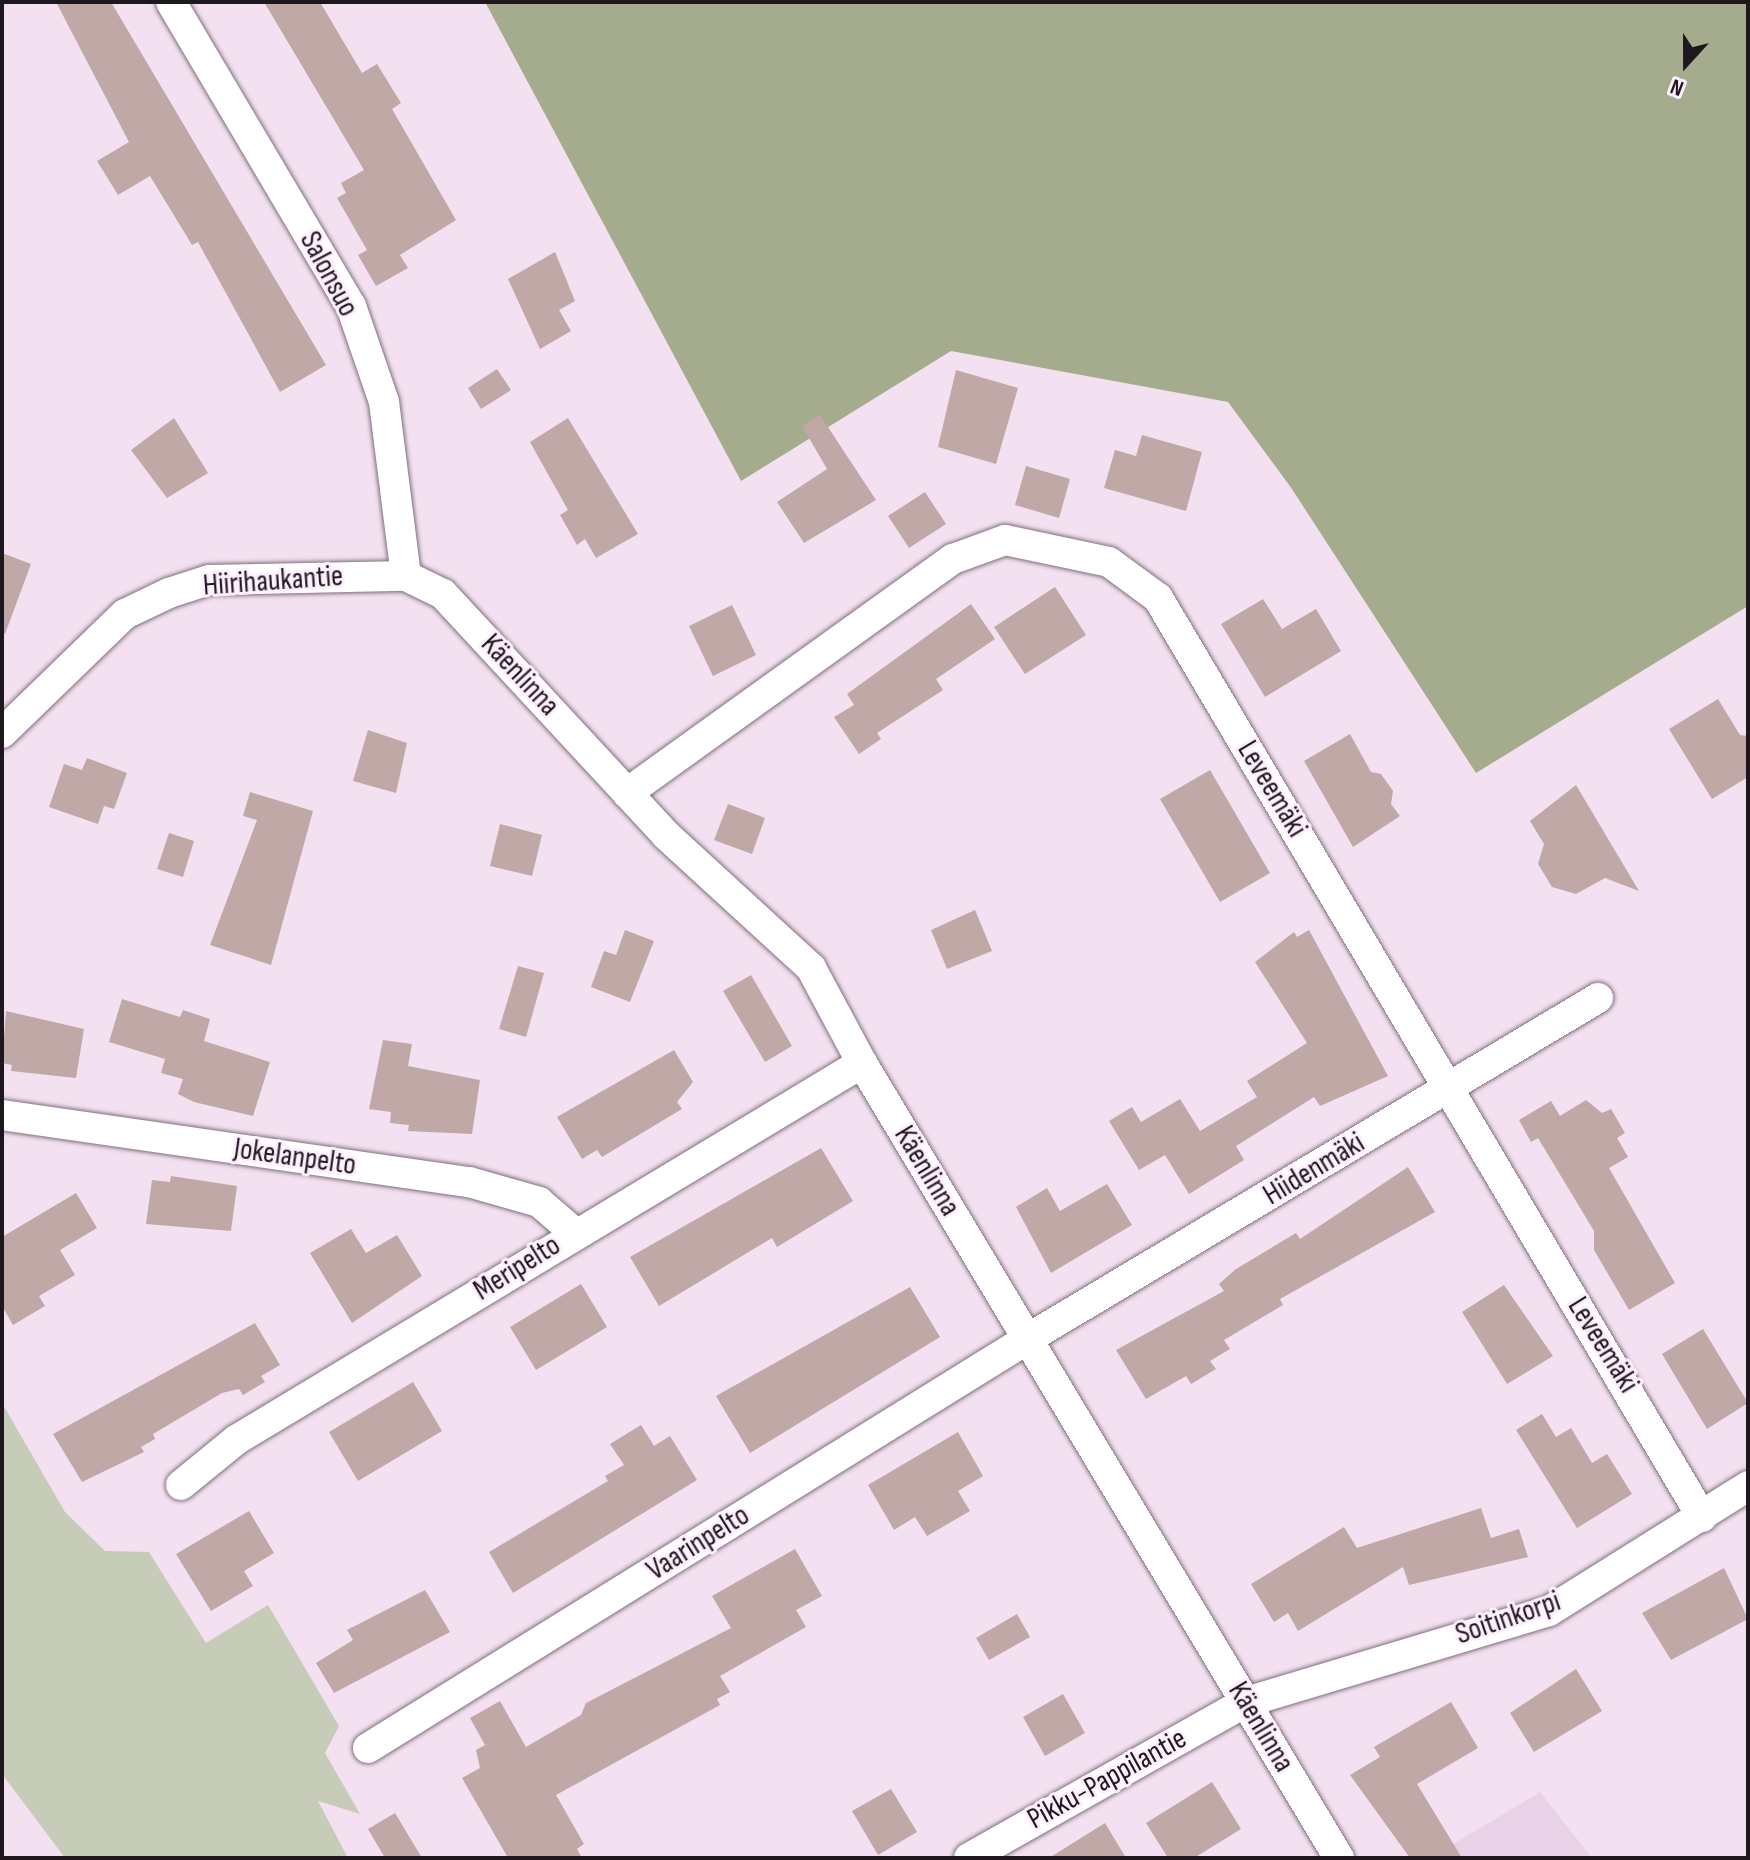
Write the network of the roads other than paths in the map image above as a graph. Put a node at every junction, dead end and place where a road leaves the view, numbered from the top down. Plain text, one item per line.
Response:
1 (171, 2) edge
2 (406, 576) junction
3 (2, 733) edge
4 (627, 793) junction
5 (1598, 998) dead end
6 (862, 1063) junction
7 (1446, 1090) junction
8 (2, 1115) edge
9 (575, 1233) junction
10 (1029, 1338) junction
11 (181, 1485) dead end
12 (1748, 1486) edge
13 (1702, 1517) junction
14 (1246, 1702) junction
15 (368, 1748) dead end
16 (969, 1858) edge
17 (1339, 1858) edge

1 - 2 street, Salonsuo
2 - 3 street, Hiirihaukantie
2 - 4 street, Käenlinna
4 - 6 street, Käenlinna
4 - 7 street, Leveemäki
5 - 7 street, Hiidenmäki
6 - 9 street, Meripelto
6 - 10 street, Käenlinna
7 - 10 street, Hiidenmäki
7 - 13 street, Leveemäki
8 - 9 street, Jokelanpelto
9 - 11 street, Meripelto
10 - 14 street, Käenlinna
10 - 15 street, Vaarinpelto
12 - 13 street, Soitinkorpi
13 - 14 street, Soitinkorpi
14 - 16 street, Pikku-Pappilantie
14 - 17 street, Käenlinna

